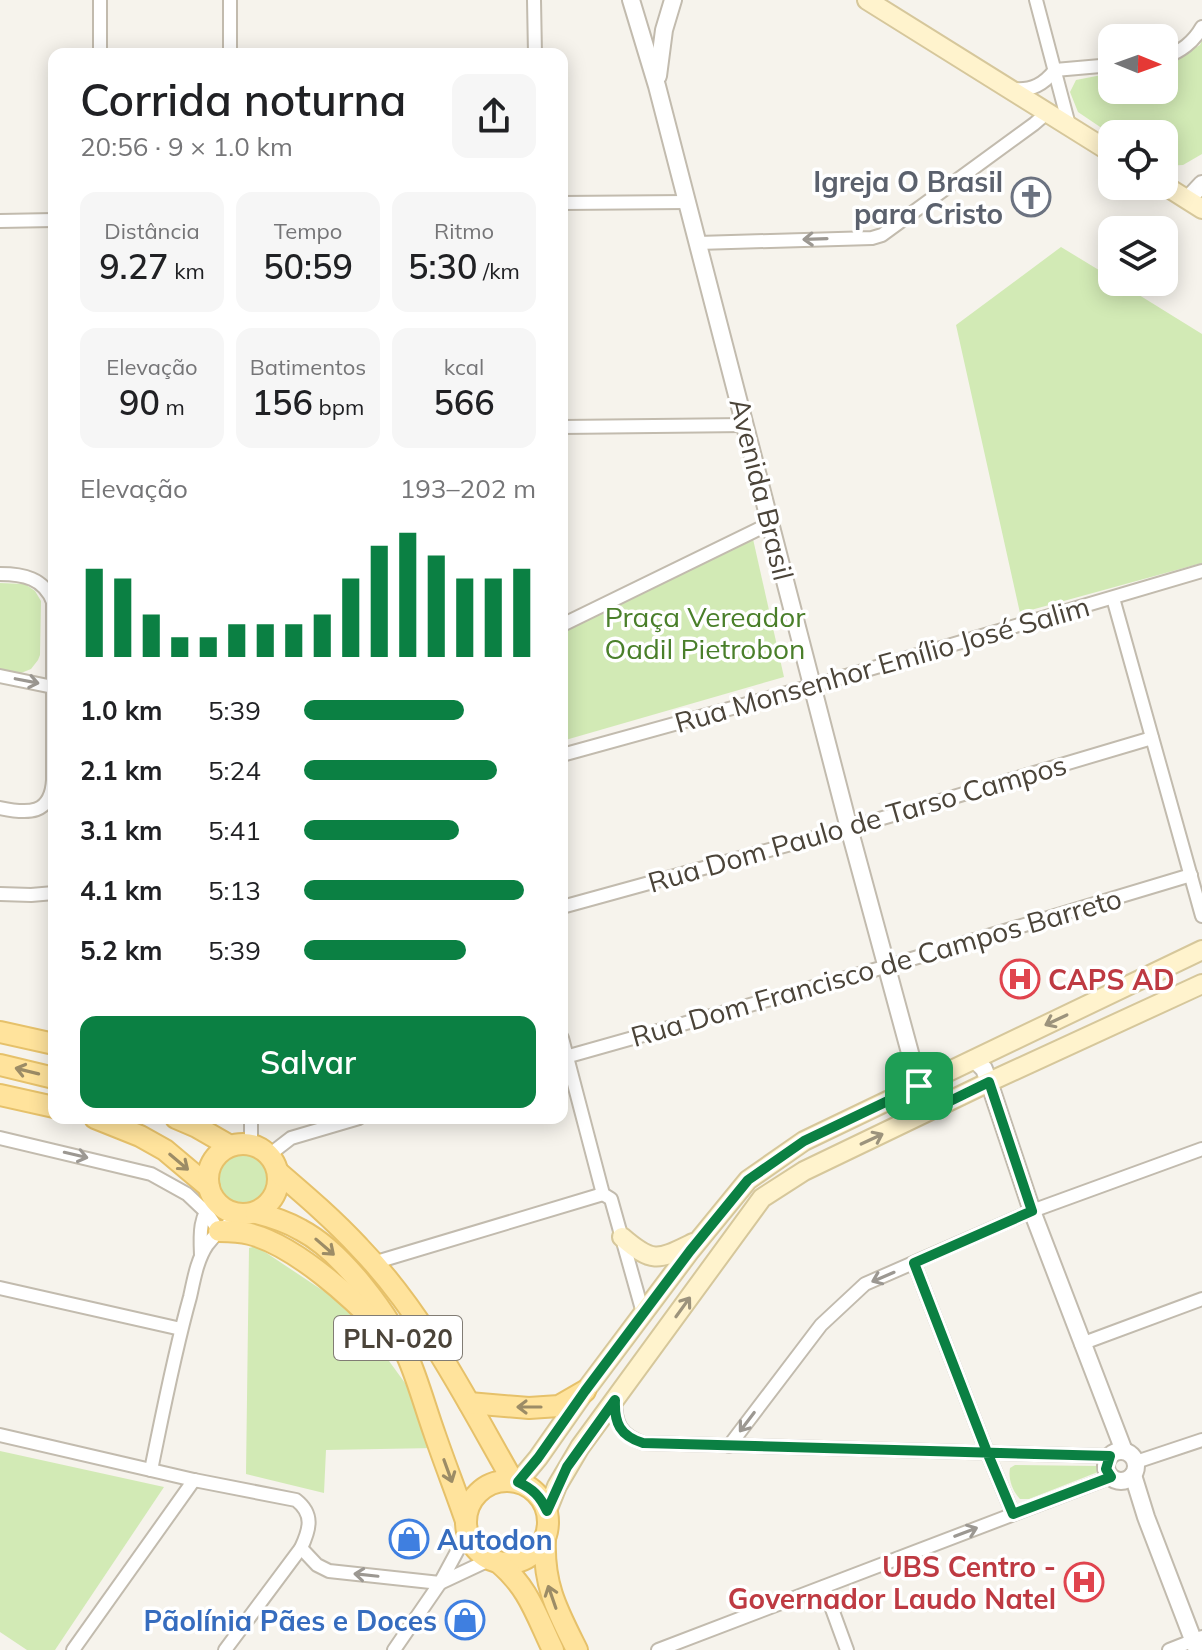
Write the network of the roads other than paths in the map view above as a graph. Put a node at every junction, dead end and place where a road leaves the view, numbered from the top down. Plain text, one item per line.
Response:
1 (100, 0) edge
2 (230, 0) edge
3 (534, 0) edge
4 (631, 0) edge
5 (673, 0) edge
6 (867, 0) edge
7 (1036, 0) edge
8 (1202, 27) edge
9 (100, 48) edge
10 (230, 48) edge
11 (535, 48) edge
12 (1178, 52) edge
13 (1098, 66) edge
14 (1055, 70) junction
15 (657, 86) junction
16 (1009, 88) junction
17 (1048, 112) junction
18 (1069, 125) junction
19 (1098, 144) edge
20 (1202, 184) edge
21 (687, 202) junction
22 (568, 203) edge
23 (1194, 204) edge
24 (48, 220) edge
25 (0, 221) edge
26 (698, 243) junction
27 (746, 425) junction
28 (568, 427) edge
29 (771, 523) junction
30 (1202, 571) edge
31 (0, 574) edge
32 (48, 591) edge
33 (1113, 598) junction
34 (568, 622) edge
35 (0, 676) edge
36 (48, 686) edge
37 (812, 686) junction
38 (1152, 738) junction
39 (568, 753) edge
40 (48, 798) edge
41 (0, 808) edge
42 (849, 828) junction
43 (1191, 875) junction
44 (0, 894) edge
45 (48, 894) edge
46 (568, 905) edge
47 (1202, 916) edge
48 (1202, 950) edge
49 (888, 966) junction
50 (1202, 984) edge
51 (1104, 997) junction
52 (1116, 1023) junction
53 (0, 1032) edge
54 (48, 1043) edge
55 (568, 1056) edge
56 (974, 1059) junction
57 (0, 1065) edge
58 (568, 1068) edge
59 (48, 1077) edge
60 (989, 1082) junction
61 (919, 1086) junction
62 (0, 1095) edge
63 (946, 1103) junction
64 (48, 1106) edge
65 (110, 1124) edge
66 (191, 1124) edge
67 (251, 1124) edge
68 (339, 1124) edge
69 (0, 1138) edge
70 (804, 1141) junction
71 (251, 1144) junction
72 (230, 1146) junction
73 (1202, 1149) edge
74 (274, 1164) junction
75 (814, 1166) junction
76 (603, 1194) junction
77 (210, 1200) junction
78 (1032, 1211) junction
79 (250, 1214) junction
80 (219, 1231) junction
81 (622, 1237) junction
82 (699, 1240) junction
83 (201, 1255) junction
84 (373, 1263) junction
85 (914, 1263) junction
86 (0, 1288) edge
87 (1202, 1299) edge
88 (643, 1313) junction
89 (181, 1329) junction
90 (623, 1340) junction
91 (1081, 1344) junction
92 (408, 1358) junction
93 (645, 1359) junction
94 (585, 1391) junction
95 (615, 1400) junction
96 (469, 1403) junction
97 (0, 1435) edge
98 (1202, 1440) edge
99 (729, 1446) junction
100 (987, 1452) junction
101 (1121, 1465) junction
102 (151, 1470) junction
103 (194, 1480) junction
104 (515, 1482) junction
105 (547, 1511) junction
106 (1013, 1514) junction
107 (466, 1527) junction
108 (545, 1539) junction
109 (301, 1548) junction
110 (494, 1561) junction
111 (440, 1583) junction
112 (824, 1587) junction
113 (1197, 1643) edge
114 (73, 1650) edge
115 (225, 1650) edge
116 (394, 1650) edge
117 (553, 1650) edge
118 (577, 1650) edge
119 (658, 1650) edge
120 (847, 1650) edge
121 (1169, 1650) edge

1 - 9 street
2 - 10 street
3 - 11 street
4 - 15 street, Avenida Brasil
5 - 15 street, Avenida Brasil
6 - 16 main road
7 - 14 street
8 - 12 street
13 - 14 street
14 - 16 street
14 - 18 street
15 - 21 street, Avenida Brasil
16 - 17 main road
17 - 18 main road
17 -> 26 street
18 - 19 main road
20 - 23 street
21 - 22 street
21 - 26 street, Avenida Brasil
24 - 25 street
26 - 27 street, Avenida Brasil
27 - 28 street
27 - 29 street, Avenida Brasil
29 - 34 street
29 - 37 street, Avenida Brasil
30 - 33 street, Rua Monsenhor Emílio José Salim
31 - 32 street
33 - 37 street, Rua Monsenhor Emílio José Salim
33 - 38 street
35 -> 36 street
37 - 39 street, Rua Monsenhor Emílio José Salim
37 - 42 street, Avenida Brasil
38 - 42 street, Rua Dom Paulo de Tarso Campos
38 - 43 street
40 - 41 street
42 - 46 street, Rua Dom Paulo de Tarso Campos
42 - 49 street, Avenida Brasil
43 - 47 street
43 - 49 street, Rua Dom Francisco de Campos Barreto
44 - 45 street
48 - 51 main road
49 - 55 street, Rua Dom Francisco de Campos Barreto
49 - 61 street, Avenida Brasil
50 - 52 main road
51 - 52 main road
51 -> 56 main road
52 - 60 main road
53 - 54 main road
56 - 60 street
56 - 61 main road
59 -> 57 main road
58 - 76 street
60 - 63 main road
60 - 78 street
61 - 63 street
61 - 70 main road
62 - 64 main road
75 -> 63 main road
65 -> 77 main road, PLN-020
66 - 72 main road
67 - 71 street
68 - 74 street
69 -> 77 street
70 - 75 main road
70 - 82 main road
71 - 72 main road
71 - 74 main road, PLN-020
72 - 77 main road
73 - 78 street
74 - 79 main road
74 - 84 main road, PLN-020
93 -> 75 main road
76 - 81 street
76 - 84 street
77 - 79 main road, PLN-020
77 - 80 street
77 - 83 street
78 - 85 street
78 - 91 street
79 - 80 street
79 -> 92 main road, PLN-020
80 - 83 street
80 - 92 main road
81 - 82 main road
81 - 88 street
82 - 88 main road
83 - 89 street
84 - 96 main road, PLN-020
85 -> 99 street
85 - 100 street
86 - 89 street
87 - 91 street
88 - 90 main road
88 - 93 main road
89 - 102 street
90 - 93 main road
90 - 94 main road
91 - 101 street
92 -> 107 main road, PLN-020
93 - 95 main road
94 -> 96 main road
94 - 104 main road
95 - 99 street
95 - 105 main road
96 - 104 main road, PLN-020
97 - 102 street
98 - 101 street
99 - 100 street
100 - 101 street
100 - 106 street
101 - 106 street
101 - 113 street
102 - 103 street
103 - 109 street
103 - 114 street
104 - 105 main road
104 - 107 main road
105 - 108 main road
112 -> 106 street
107 - 110 main road
107 - 111 street
108 - 110 main road
118 -> 108 main road
111 -> 109 street
109 - 115 street
110 - 111 street
110 - 117 main road
111 - 116 street
112 - 119 street
112 - 120 street
113 - 121 street

